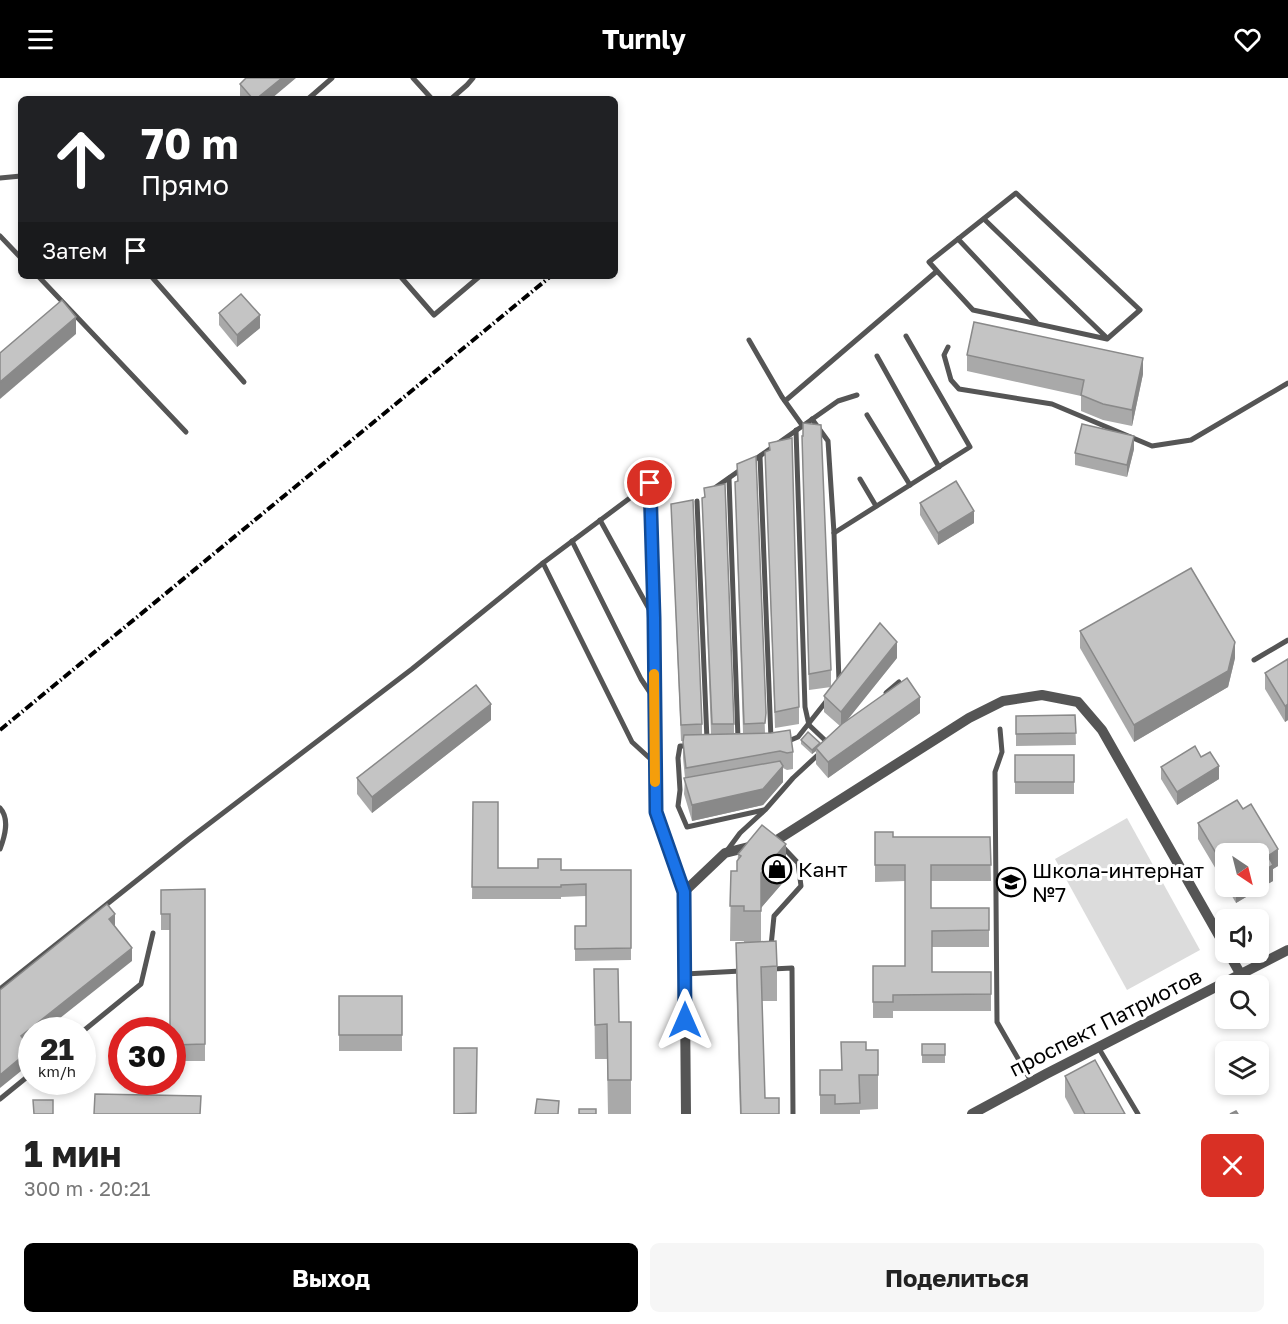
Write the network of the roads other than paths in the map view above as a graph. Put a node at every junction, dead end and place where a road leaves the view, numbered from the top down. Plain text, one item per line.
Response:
1 (333, 78) edge
2 (413, 78) edge
3 (472, 78) edge
4 (312, 96) edge
5 (429, 96) edge
6 (455, 96) edge
7 (18, 176) edge
8 (0, 178) edge
9 (984, 219) junction
10 (0, 236) edge
11 (958, 239) junction
12 (18, 255) edge
13 (937, 271) junction
14 (41, 279) edge
15 (154, 279) edge
16 (403, 279) edge
17 (476, 279) edge
18 (1037, 324) junction
19 (906, 336) dead end
20 (1107, 339) junction
21 (749, 340) dead end
22 (948, 347) dead end
23 (877, 356) dead end
24 (244, 382) dead end
25 (1288, 383) edge
26 (856, 395) dead end
27 (785, 401) junction
28 (867, 415) dead end
29 (812, 419) junction
30 (802, 426) junction
31 (796, 430) junction
32 (186, 432) dead end
33 (760, 456) junction
34 (939, 467) junction
35 (729, 478) junction
36 (860, 479) dead end
37 (910, 485) junction
38 (713, 490) edge
39 (705, 496) edge
40 (697, 501) junction
41 (690, 506) edge
42 (876, 506) junction
43 (600, 520) junction
44 (834, 533) junction
45 (572, 541) junction
46 (543, 563) junction
47 (654, 618) junction
48 (1288, 640) edge
49 (1254, 660) dead end
50 (846, 676) edge
51 (899, 682) edge
52 (832, 693) edge
53 (654, 698) junction
54 (882, 698) edge
55 (809, 725) junction
56 (1000, 729) dead end
57 (838, 737) edge
58 (728, 744) edge
59 (760, 744) edge
60 (771, 744) junction
61 (830, 745) junction
62 (655, 763) junction
63 (692, 788) edge
64 (680, 790) junction
65 (0, 808) edge
66 (765, 810) junction
67 (777, 840) junction
68 (0, 849) edge
69 (725, 853) junction
70 (684, 892) junction
71 (1215, 929) edge
72 (153, 933) dead end
73 (1288, 950) edge
74 (770, 956) edge
75 (1234, 963) edge
76 (769, 969) edge
77 (747, 970) edge
78 (685, 974) junction
79 (1241, 975) joint
80 (1215, 988) edge
81 (0, 989) edge
82 (96, 1021) edge
83 (1098, 1047) junction
84 (1031, 1081) junction
85 (18, 1084) edge
86 (0, 1099) edge
87 (686, 1114) edge
88 (793, 1114) edge
89 (972, 1114) edge
90 (1137, 1114) edge

1 - 4 lane
2 - 5 lane
3 - 6 lane
7 - 8 lane
9 - 11 lane
9 - 20 lane
9 - 20 lane
10 - 12 lane
11 - 13 lane
11 - 18 lane
13 - 18 lane
13 - 27 lane
14 - 32 lane
15 - 24 lane
16 - 17 lane
18 - 20 lane
19 - 34 lane
21 - 27 lane
22 - 25 lane
23 - 34 lane
26 - 29 lane
27 - 30 lane
28 - 37 lane
29 - 30 lane
29 - 44 lane
30 - 31 lane
31 - 33 lane
31 - 55 lane
33 - 35 lane
33 - 60 lane
34 - 37 lane
35 - 38 lane
35 - 58 lane
36 - 42 lane
37 - 42 lane
39 - 40 lane
40 - 41 lane
40 - 64 lane
42 - 44 lane
43 - 45 lane
43 - 47 lane
43 - 47 lane
44 - 50 lane
45 - 46 lane
45 - 53 lane
46 - 62 lane
46 - 81 lane
47 - 53 lane
48 - 49 lane
51 - 54 lane
52 - 55 lane
53 - 62 lane
55 - 60 lane
55 - 61 lane
56 - 84 lane
57 - 61 lane
59 - 60 lane
61 - 66 lane
62 - 70 lane
63 - 64 lane
64 - 66 lane
65 - 68 lane
66 - 69 lane
67 - 69 street
67 - 71 street
67 - 74 lane
69 - 70 street
70 - 78 street
72 - 82 lane
73 - 79 street, проспект Патриотов
75 - 79 street
76 - 88 lane
77 - 78 lane
78 - 87 street
80 - 83 street, проспект Патриотов
83 - 84 street, проспект Патриотов
83 - 90 lane
84 - 89 street, проспект Патриотов
85 - 86 lane

